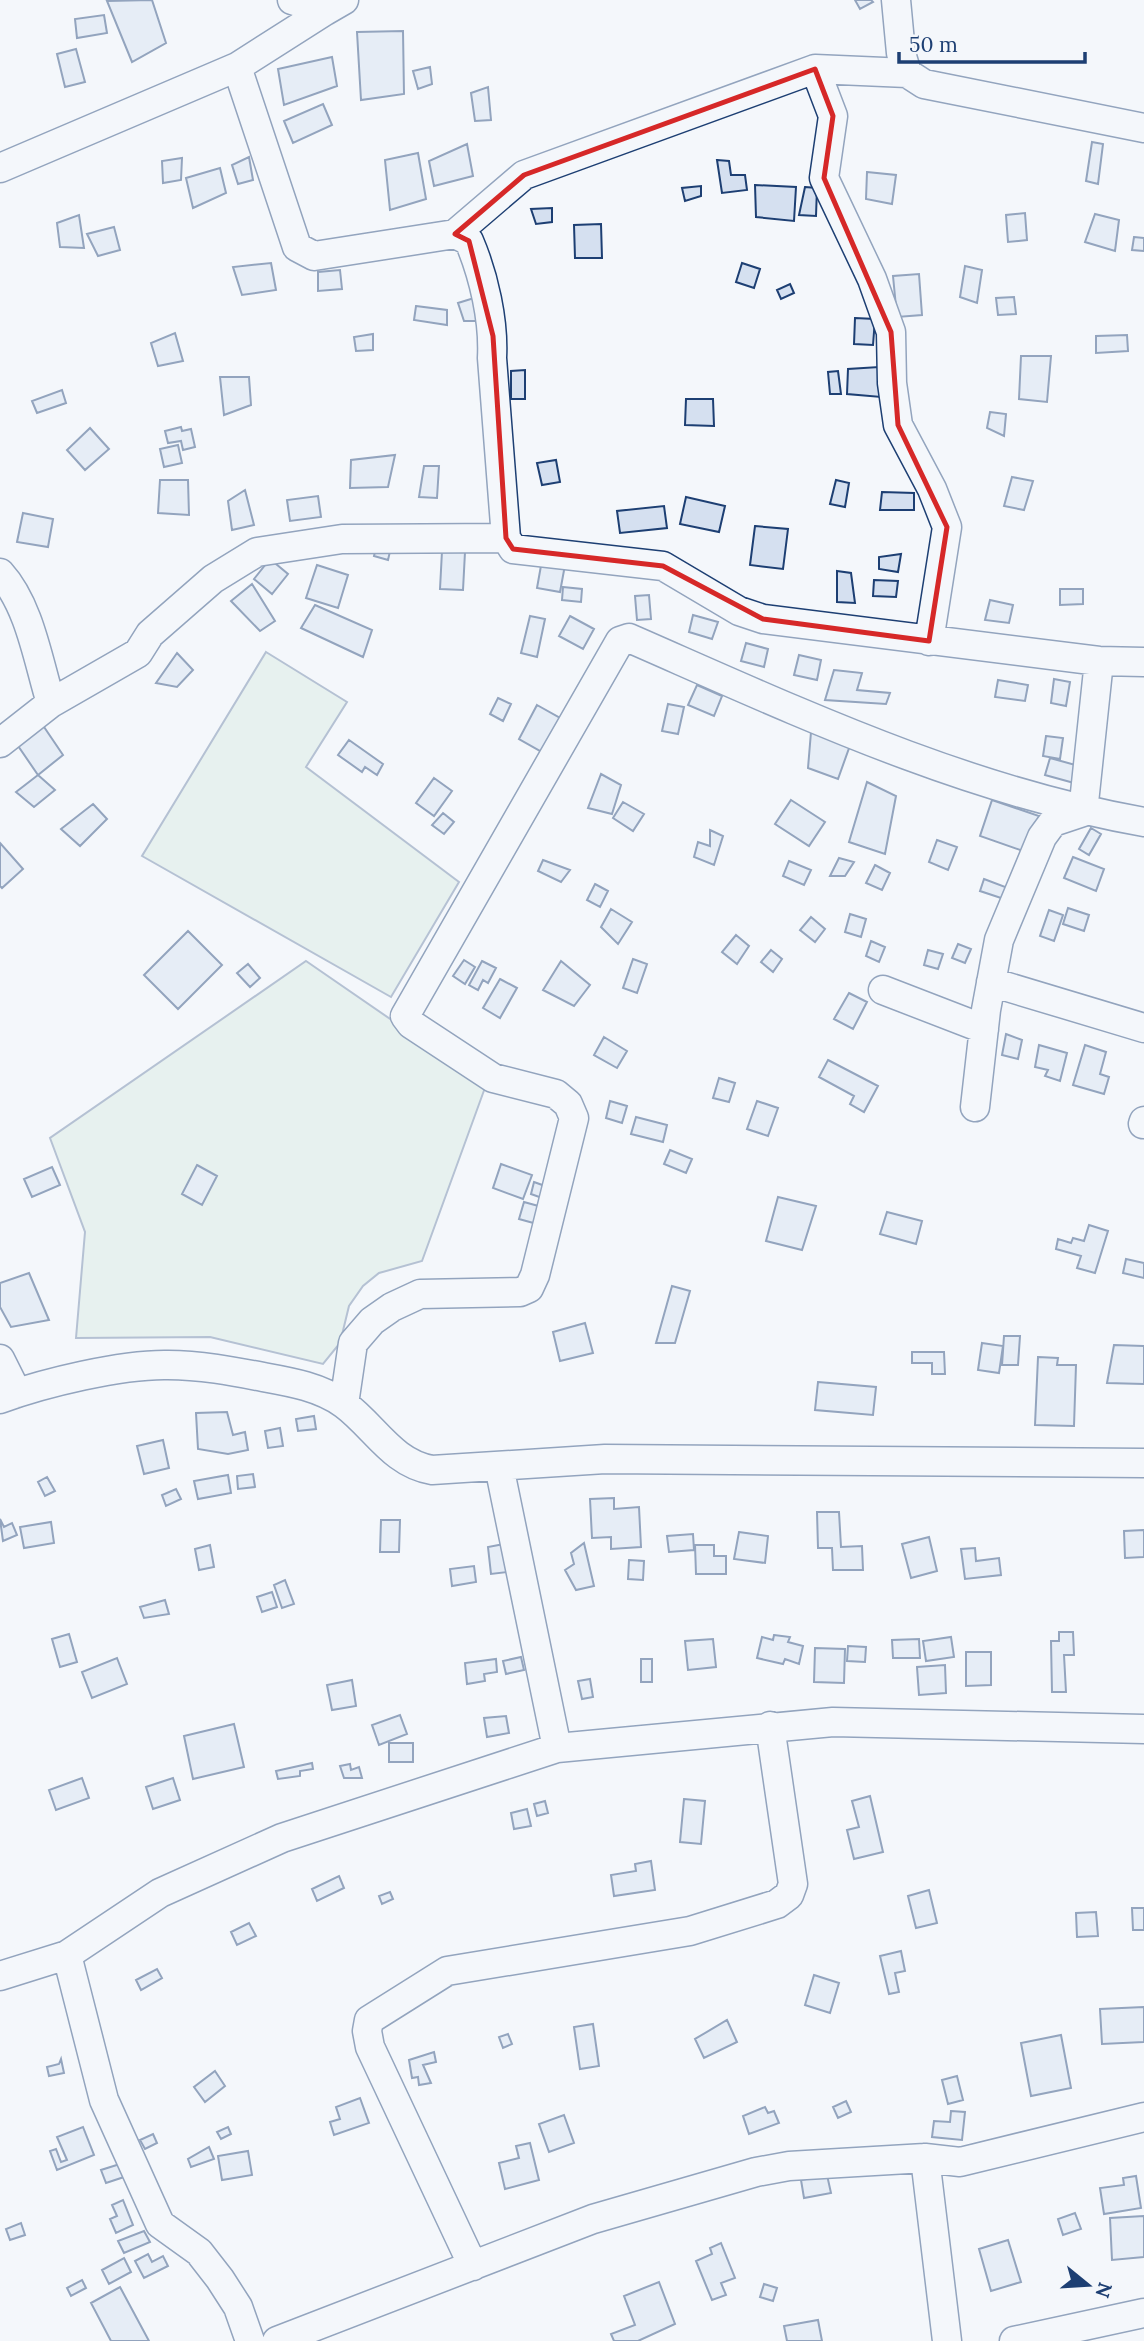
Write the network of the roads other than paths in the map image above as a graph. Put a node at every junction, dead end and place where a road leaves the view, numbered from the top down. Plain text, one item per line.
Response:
1 (292, 0) edge
2 (896, 0) edge
3 (334, 5) edge
4 (237, 66) junction
5 (815, 69) junction
6 (907, 73) junction
7 (1144, 128) edge
8 (0, 168) edge
9 (455, 234) junction
10 (506, 538) junction
11 (0, 573) edge
12 (929, 641) junction
13 (1099, 662) junction
14 (1144, 662) edge
15 (51, 703) junction
16 (0, 743) edge
17 (1083, 812) junction
18 (1144, 822) edge
19 (991, 982) junction
20 (883, 990) dead end
21 (1144, 1028) edge
22 (984, 1029) junction
23 (975, 1107) dead end
24 (0, 1359) edge
25 (8, 1396) edge
26 (344, 1404) junction
27 (1144, 1463) edge
28 (499, 1466) junction
29 (771, 1726) junction
30 (1144, 1729) edge
31 (557, 1748) junction
32 (67, 1955) junction
33 (0, 1976) edge
34 (1144, 2117) edge
35 (925, 2158) junction
36 (473, 2266) junction
37 (1144, 2313) edge
38 (250, 2341) edge
39 (276, 2341) edge
40 (947, 2341) edge
41 (1014, 2341) edge

1 - 3 street
2 - 6 street
3 - 4 street
4 - 8 street
4 - 9 street
5 - 6 street
5 - 9 street
5 - 12 street
6 - 7 street
9 - 10 street
10 - 12 street
10 - 15 street
11 - 15 street
12 - 13 street
13 - 14 street
13 - 17 street
15 - 16 street
17 - 18 street
17 - 19 street
17 - 26 street
19 - 21 street
19 - 22 street
20 - 22 street
22 - 23 street
24 - 25 street
25 - 26 street
26 - 28 street
27 - 28 street
28 - 31 street
29 - 30 street
29 - 31 street
29 - 36 street
31 - 32 street
32 - 33 street
32 - 38 street
34 - 35 street
35 - 36 street
35 - 40 street
36 - 39 street
37 - 41 street

